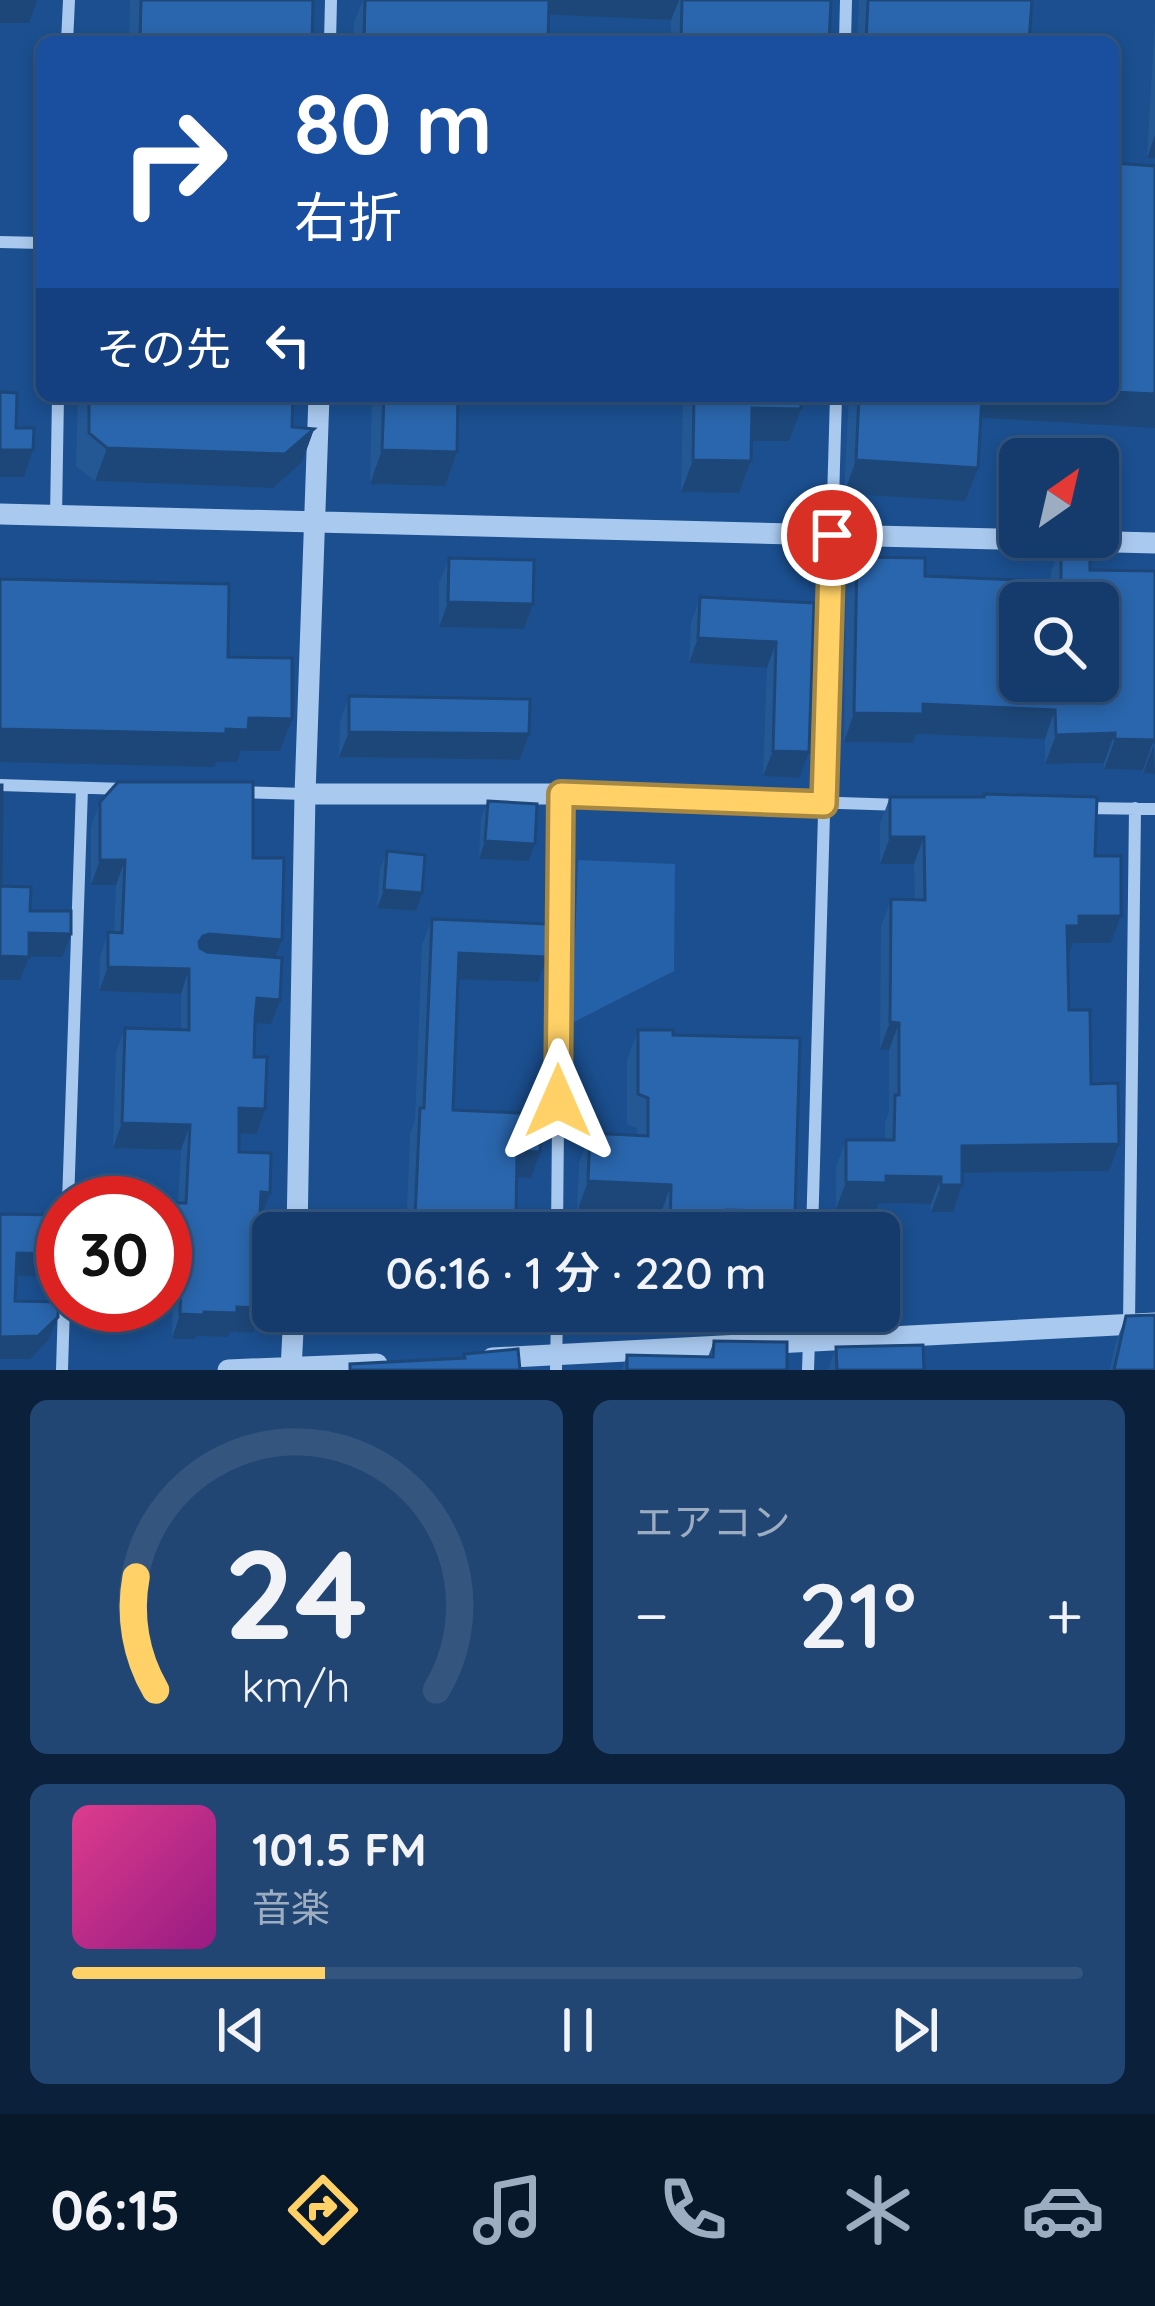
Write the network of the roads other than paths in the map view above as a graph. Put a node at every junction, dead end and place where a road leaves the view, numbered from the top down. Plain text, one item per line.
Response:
1 (69, 0) edge
2 (331, 0) edge
3 (846, 0) edge
4 (67, 36) edge
5 (330, 36) edge
6 (845, 36) edge
7 (0, 242) edge
8 (36, 242) edge
9 (58, 402) edge
10 (319, 402) edge
11 (836, 402) edge
12 (0, 514) edge
13 (56, 516) junction
14 (314, 522) junction
15 (832, 535) junction
16 (1155, 543) edge
17 (0, 785) edge
18 (82, 788) junction
19 (149, 790) edge
20 (216, 792) edge
21 (305, 794) junction
22 (561, 794) junction
23 (824, 804) junction
24 (920, 805) edge
25 (1063, 807) edge
26 (1135, 808) junction
27 (1155, 808) edge
28 (69, 1176) edge
29 (297, 1212) edge
30 (557, 1212) edge
31 (813, 1212) edge
32 (1155, 1323) edge
33 (1130, 1324) junction
34 (63, 1332) edge
35 (293, 1332) edge
36 (809, 1332) edge
37 (809, 1341) junction
38 (468, 1359) edge
39 (556, 1362) edge
40 (402, 1363) edge
41 (291, 1369) edge
42 (62, 1370) edge
43 (228, 1370) edge
44 (808, 1370) edge

1 - 4 street
2 - 5 street
3 - 6 street
7 - 8 street
9 - 13 street
10 - 14 street
11 - 15 street
12 - 13 street
13 - 14 street
14 - 15 street
14 - 21 street
15 - 16 street
15 - 23 street
17 - 18 street
18 - 19 street
18 - 28 street
20 - 21 street
21 - 22 street
21 - 29 street
22 - 23 street
22 - 30 street
23 - 24 street
23 - 31 street
25 - 26 street
26 - 27 street
26 - 33 street
32 - 33 street
33 - 37 street
34 - 42 street
35 - 41 street
36 - 37 street
37 - 39 street
37 - 44 street
38 - 39 street
40 - 41 street
41 - 43 street

